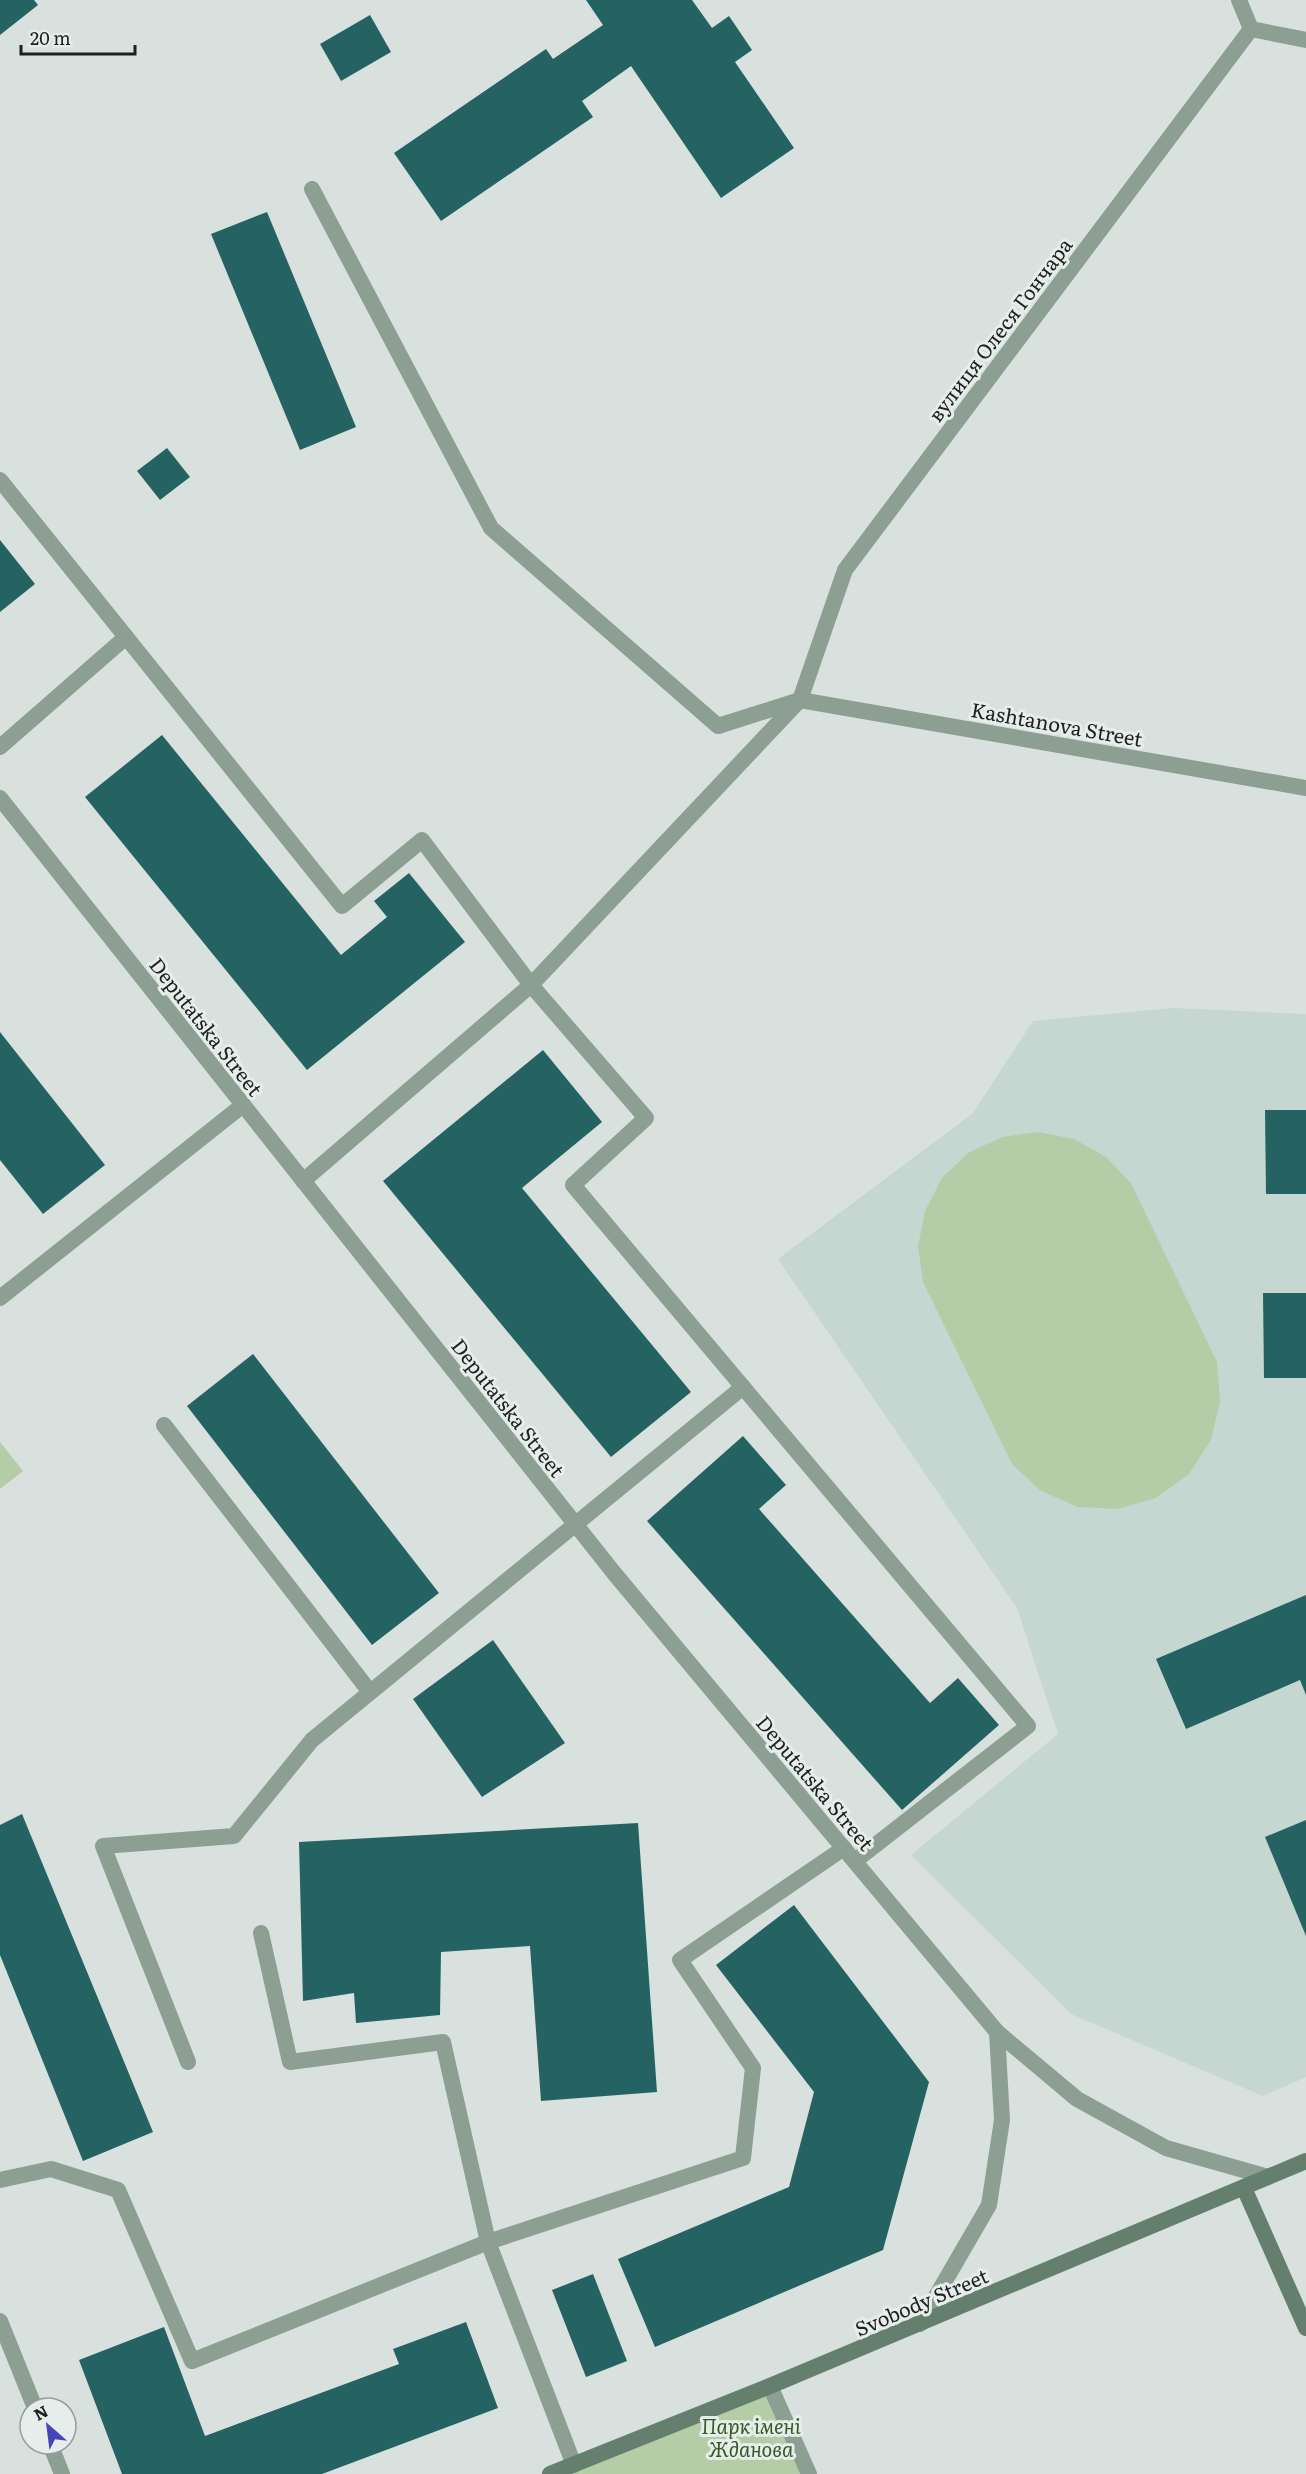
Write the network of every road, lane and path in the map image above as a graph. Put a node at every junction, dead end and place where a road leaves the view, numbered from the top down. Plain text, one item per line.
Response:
1 (1239, 0) edge
2 (1251, 29) junction
3 (1306, 40) edge
4 (312, 189) dead end
5 (0, 480) edge
6 (126, 637) junction
7 (800, 700) junction
8 (0, 747) edge
9 (1306, 788) edge
10 (0, 798) edge
11 (531, 985) junction
12 (243, 1105) junction
13 (303, 1181) junction
14 (0, 1298) edge
15 (743, 1386) junction
16 (164, 1425) dead end
17 (575, 1523) junction
18 (370, 1692) junction
19 (849, 1855) junction
20 (261, 1933) dead end
21 (998, 2032) junction
22 (188, 2062) dead end
23 (1304, 2166) edge
24 (1268, 2177) junction
25 (0, 2180) edge
26 (1245, 2188) junction
27 (488, 2242) junction
28 (0, 2320) edge
29 (920, 2324) junction
30 (1306, 2328) edge
31 (770, 2386) junction
32 (30, 2396) edge
33 (55, 2456) edge
34 (574, 2465) junction
35 (62, 2474) edge
36 (550, 2474) edge
37 (809, 2474) edge

1 - 2 street
2 - 3 street
2 - 7 street, вулиця Олеся Гончара
4 - 7 street
5 - 6 street
6 - 8 street
6 - 11 street
7 - 9 street, Kashtanova Street
7 - 11 street
10 - 12 street, Deputatska Street
11 - 13 street
11 - 15 street
12 - 13 street, Deputatska Street
12 - 14 street
13 - 17 street, Deputatska Street
15 - 17 street
15 - 19 street
16 - 18 street
17 - 18 street
17 - 19 street, Deputatska Street
18 - 22 street
19 - 21 street, Deputatska Street
19 - 27 street
20 - 27 street
21 - 24 street, Deputatska Street
21 - 29 street
23 - 24 main road, Svobody Street
24 - 26 main road, Svobody Street
25 - 27 street
26 - 29 main road, Svobody Street
26 - 30 main road
27 - 34 street
28 - 32 street
29 - 31 main road, Svobody Street
31 - 34 main road, Svobody Street
31 - 37 street
33 - 35 street
34 - 36 main road, Svobody Street

